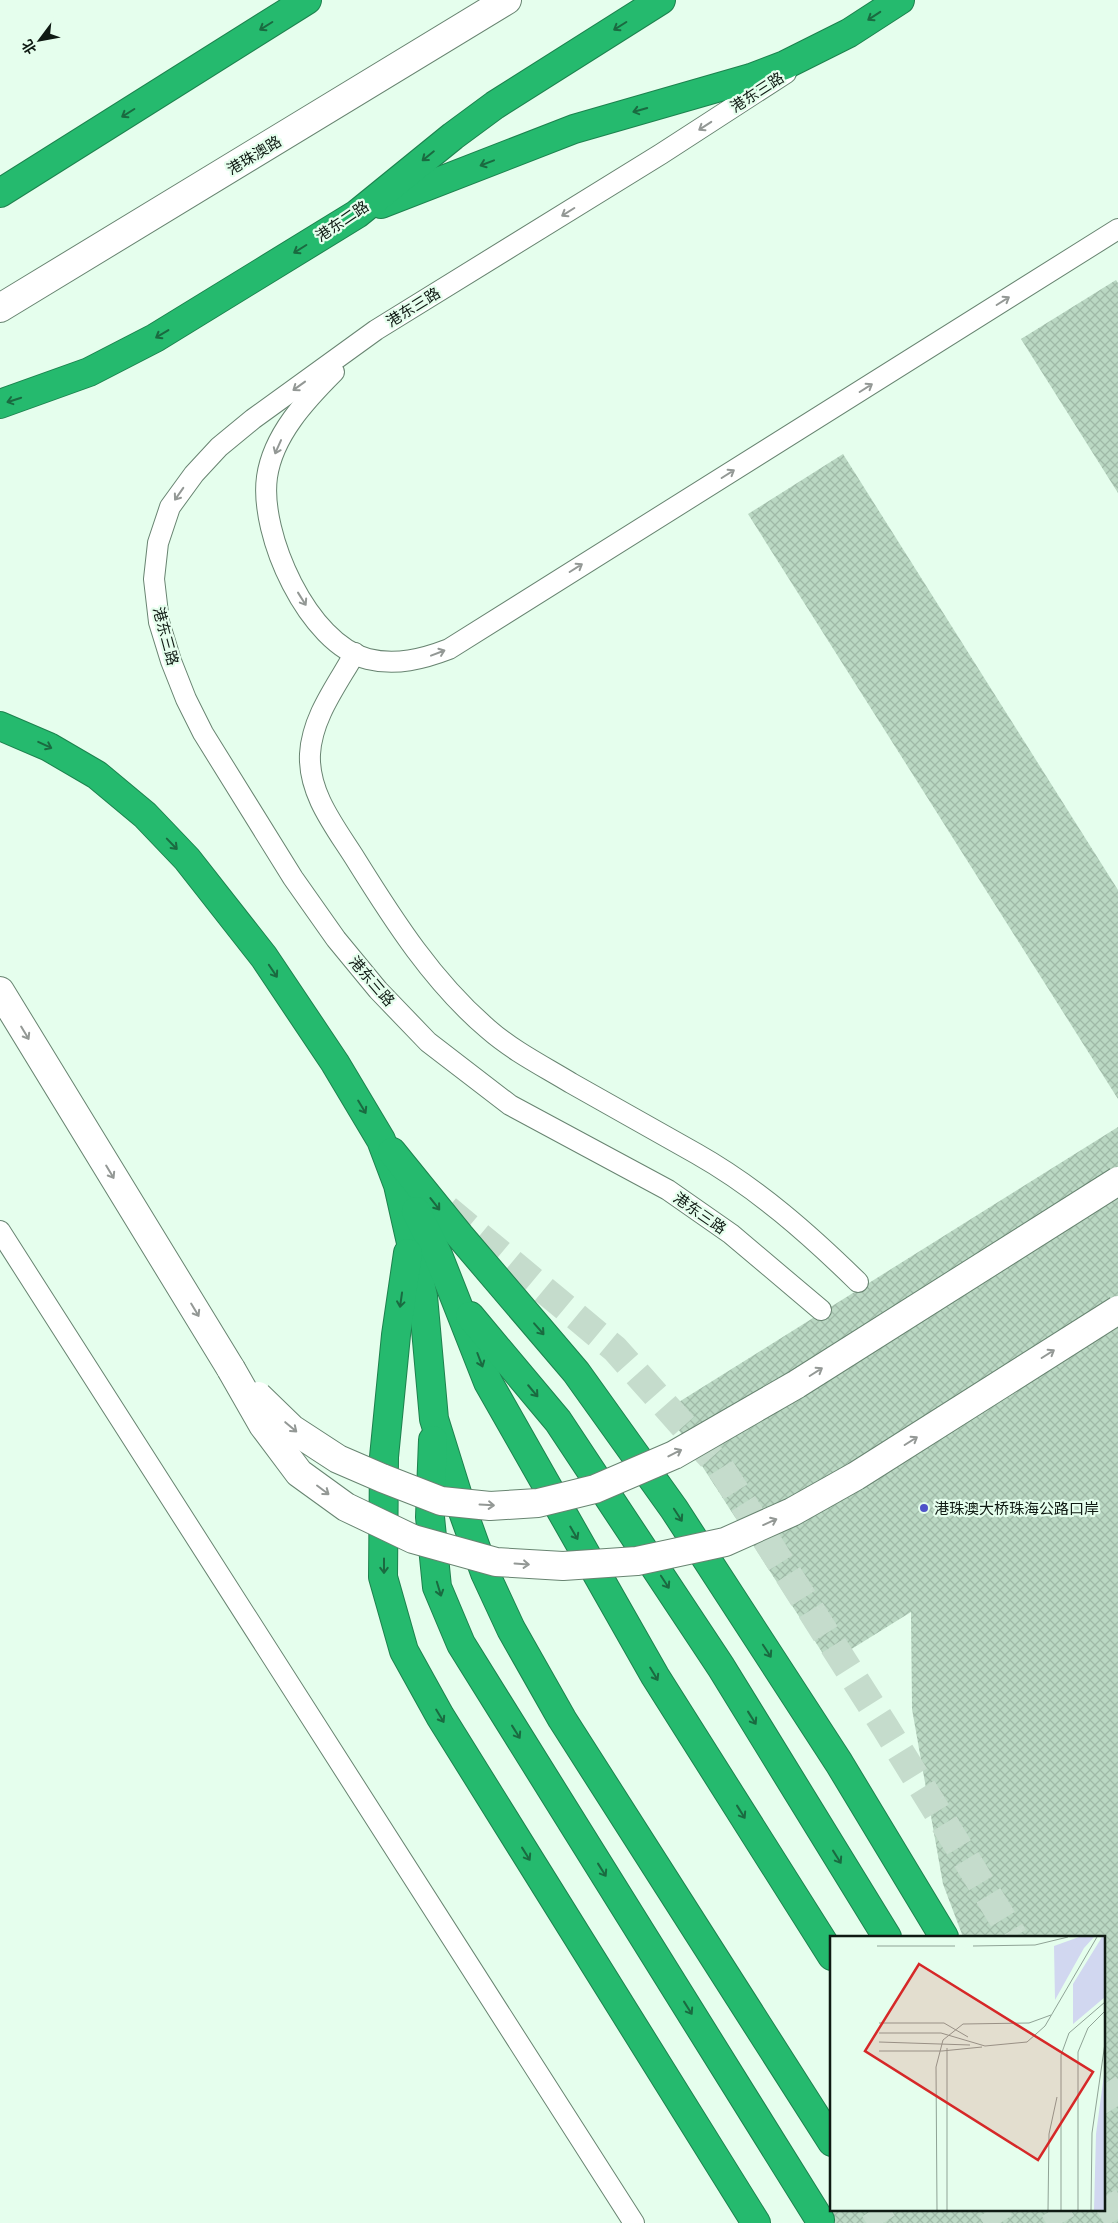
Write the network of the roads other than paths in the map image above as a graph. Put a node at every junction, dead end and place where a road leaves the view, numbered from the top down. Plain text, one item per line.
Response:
1 (307, 0) edge
2 (507, 0) edge
3 (661, 0) edge
4 (900, 0) edge
5 (849, 32) junction
6 (0, 193) edge
7 (357, 214) junction
8 (1118, 230) edge
9 (0, 308) edge
10 (376, 330) junction
11 (0, 404) edge
12 (355, 653) junction
13 (0, 726) edge
14 (0, 991) edge
15 (381, 1140) junction
16 (1118, 1181) edge
17 (0, 1231) edge
18 (410, 1234) junction
19 (858, 1282) dead end
20 (456, 1300) junction
21 (821, 1310) dead end
22 (1118, 1310) edge
23 (231, 1369) junction
24 (434, 1419) junction
25 (885, 1936) edge
26 (943, 1936) edge
27 (830, 1953) edge
28 (830, 2139) edge
29 (820, 2220) dead end
30 (634, 2223) edge
31 (756, 2223) edge

1 -> 6 highway
2 - 9 main road, 港珠澳路
3 -> 7 highway, 港东二路
4 -> 5 highway, 港东三路
5 -> 7 highway
5 -> 10 lane, 港东三路
7 -> 11 highway, 港东二路
12 -> 8 lane
10 -> 12 lane
10 -> 21 lane, 港东三路
12 - 19 lane
13 -> 15 highway
14 -> 23 main road
15 - 18 highway
15 - 20 highway
15 -> 26 highway
23 -> 16 main road, bridge
17 - 30 lane
18 - 24 highway
18 -> 31 highway
20 -> 25 highway
20 -> 27 highway
23 -> 22 main road, bridge
24 - 28 highway
24 -> 29 highway

